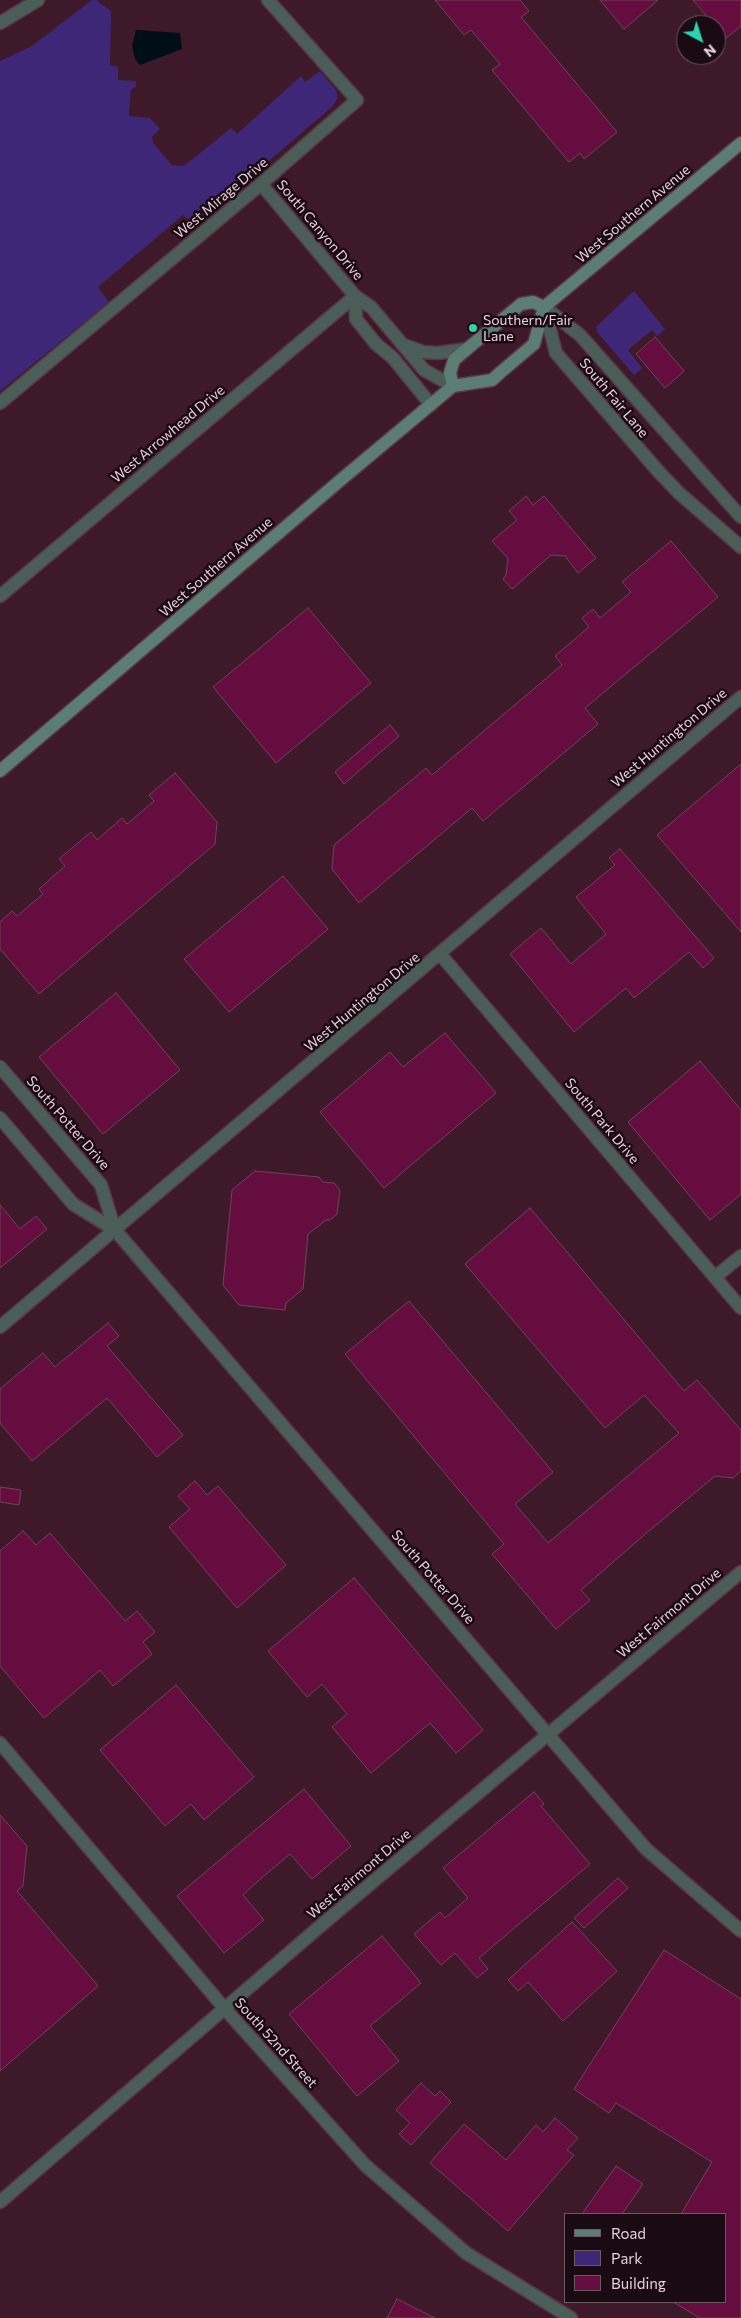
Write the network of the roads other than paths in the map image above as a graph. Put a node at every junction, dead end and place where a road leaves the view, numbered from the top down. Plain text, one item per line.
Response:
1 (38, 0) edge
2 (268, 0) edge
3 (0, 23) edge
4 (741, 143) edge
5 (261, 184) junction
6 (356, 296) junction
7 (544, 308) junction
8 (402, 344) junction
9 (467, 349) junction
10 (453, 386) junction
11 (0, 403) edge
12 (431, 405) junction
13 (741, 517) edge
14 (741, 547) edge
15 (0, 596) edge
16 (741, 697) edge
17 (0, 771) edge
18 (440, 954) junction
19 (0, 1068) edge
20 (0, 1118) edge
21 (115, 1230) junction
22 (741, 1256) edge
23 (715, 1278) junction
24 (741, 1308) edge
25 (0, 1327) edge
26 (741, 1572) edge
27 (550, 1735) junction
28 (0, 1743) edge
29 (741, 1931) edge
30 (225, 2009) junction
31 (0, 2202) edge
32 (570, 2318) edge

1 - 3 street
2 - 5 street, West Mirage Drive
4 - 7 main road, West Southern Avenue
5 - 6 street, South Canyon Drive
5 - 11 street, West Mirage Drive
6 - 8 street, South Canyon Drive
6 - 12 street, South Canyon Drive
6 - 15 street, West Arrowhead Drive
7 - 9 main road
7 - 10 main road
7 - 13 street, South Fair Lane
7 - 14 street, South Fair Lane
8 - 9 street
8 - 10 street, South Canyon Drive
9 - 10 main road
10 - 12 main road, West Southern Avenue
12 - 17 main road, West Southern Avenue
16 - 18 street, West Huntington Drive
18 - 21 street, West Huntington Drive
18 - 23 street, South Park Drive
19 - 21 street, South Potter Drive
20 - 21 street, South Potter Drive
21 - 25 street, West Huntington Drive
21 - 27 street, South Potter Drive
22 - 23 street
23 - 24 street, South Park Drive
26 - 27 street, West Fairmont Drive
27 - 29 street, South Potter Drive
27 - 30 street, West Fairmont Drive
28 - 30 street, South 52nd Street
30 - 31 street, West Fairmont Drive
30 - 32 street, South 52nd Street

